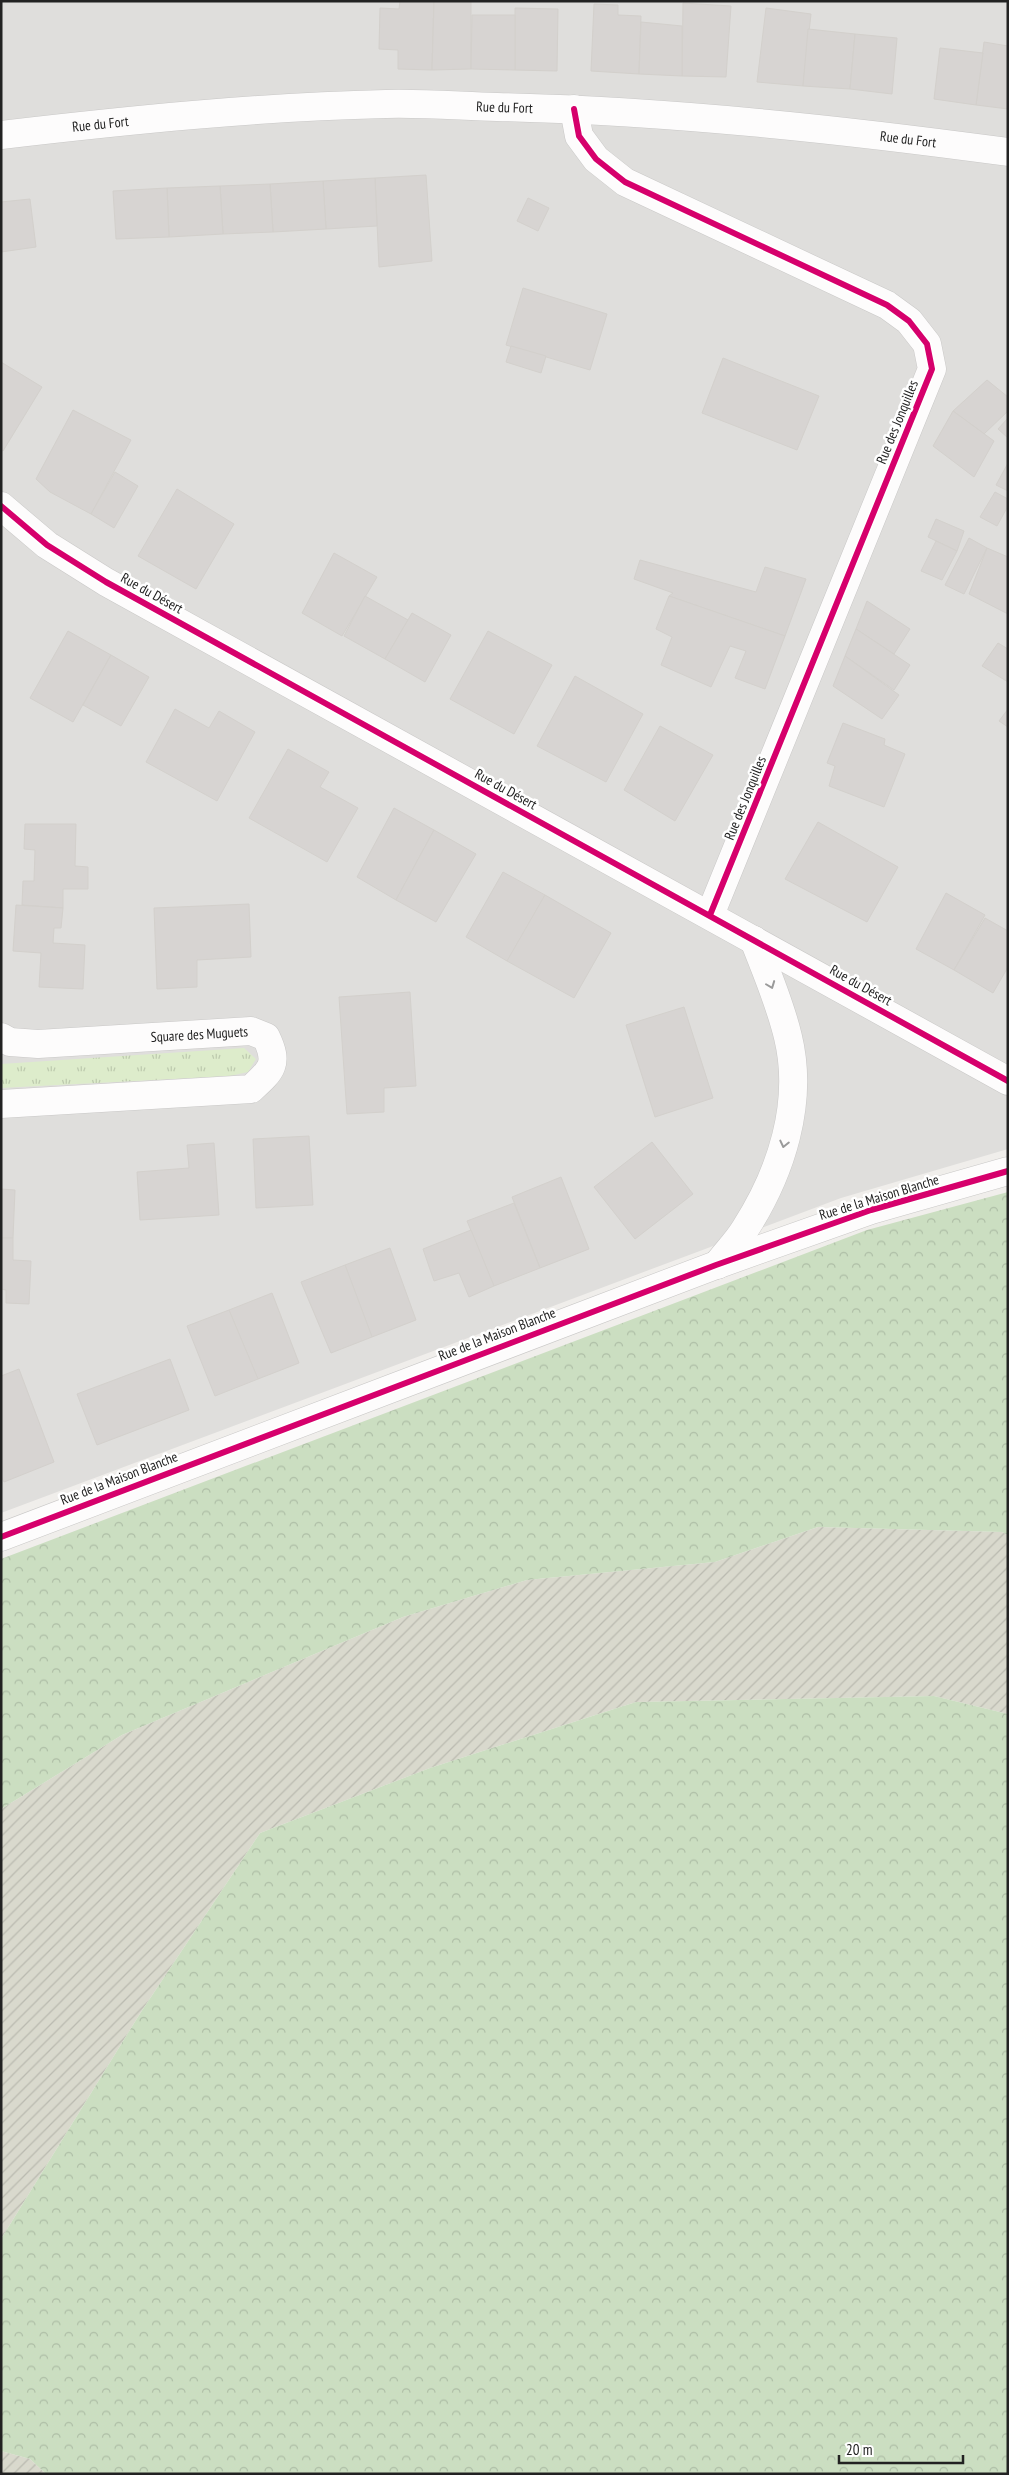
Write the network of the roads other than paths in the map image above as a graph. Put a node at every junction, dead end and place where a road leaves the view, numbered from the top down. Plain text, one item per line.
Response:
1 (574, 109) junction
2 (1, 135) edge
3 (1008, 152) edge
4 (1, 506) edge
5 (710, 915) junction
6 (754, 940) junction
7 (1, 1037) edge
8 (1008, 1081) edge
9 (1, 1104) edge
10 (1008, 1171) edge
11 (716, 1265) junction
12 (1, 1537) edge

1 - 2 street, Rue du Fort
1 - 3 street, Rue du Fort
1 - 5 street, Rue des Jonquilles
4 - 5 street, Rue du Désert
5 - 6 street, Rue du Désert
6 - 8 street, Rue du Désert
6 -> 11 street
7 - 9 street, Square des Muguets
10 - 11 street, Rue de la Maison Blanche
11 - 12 street, Rue de la Maison Blanche

